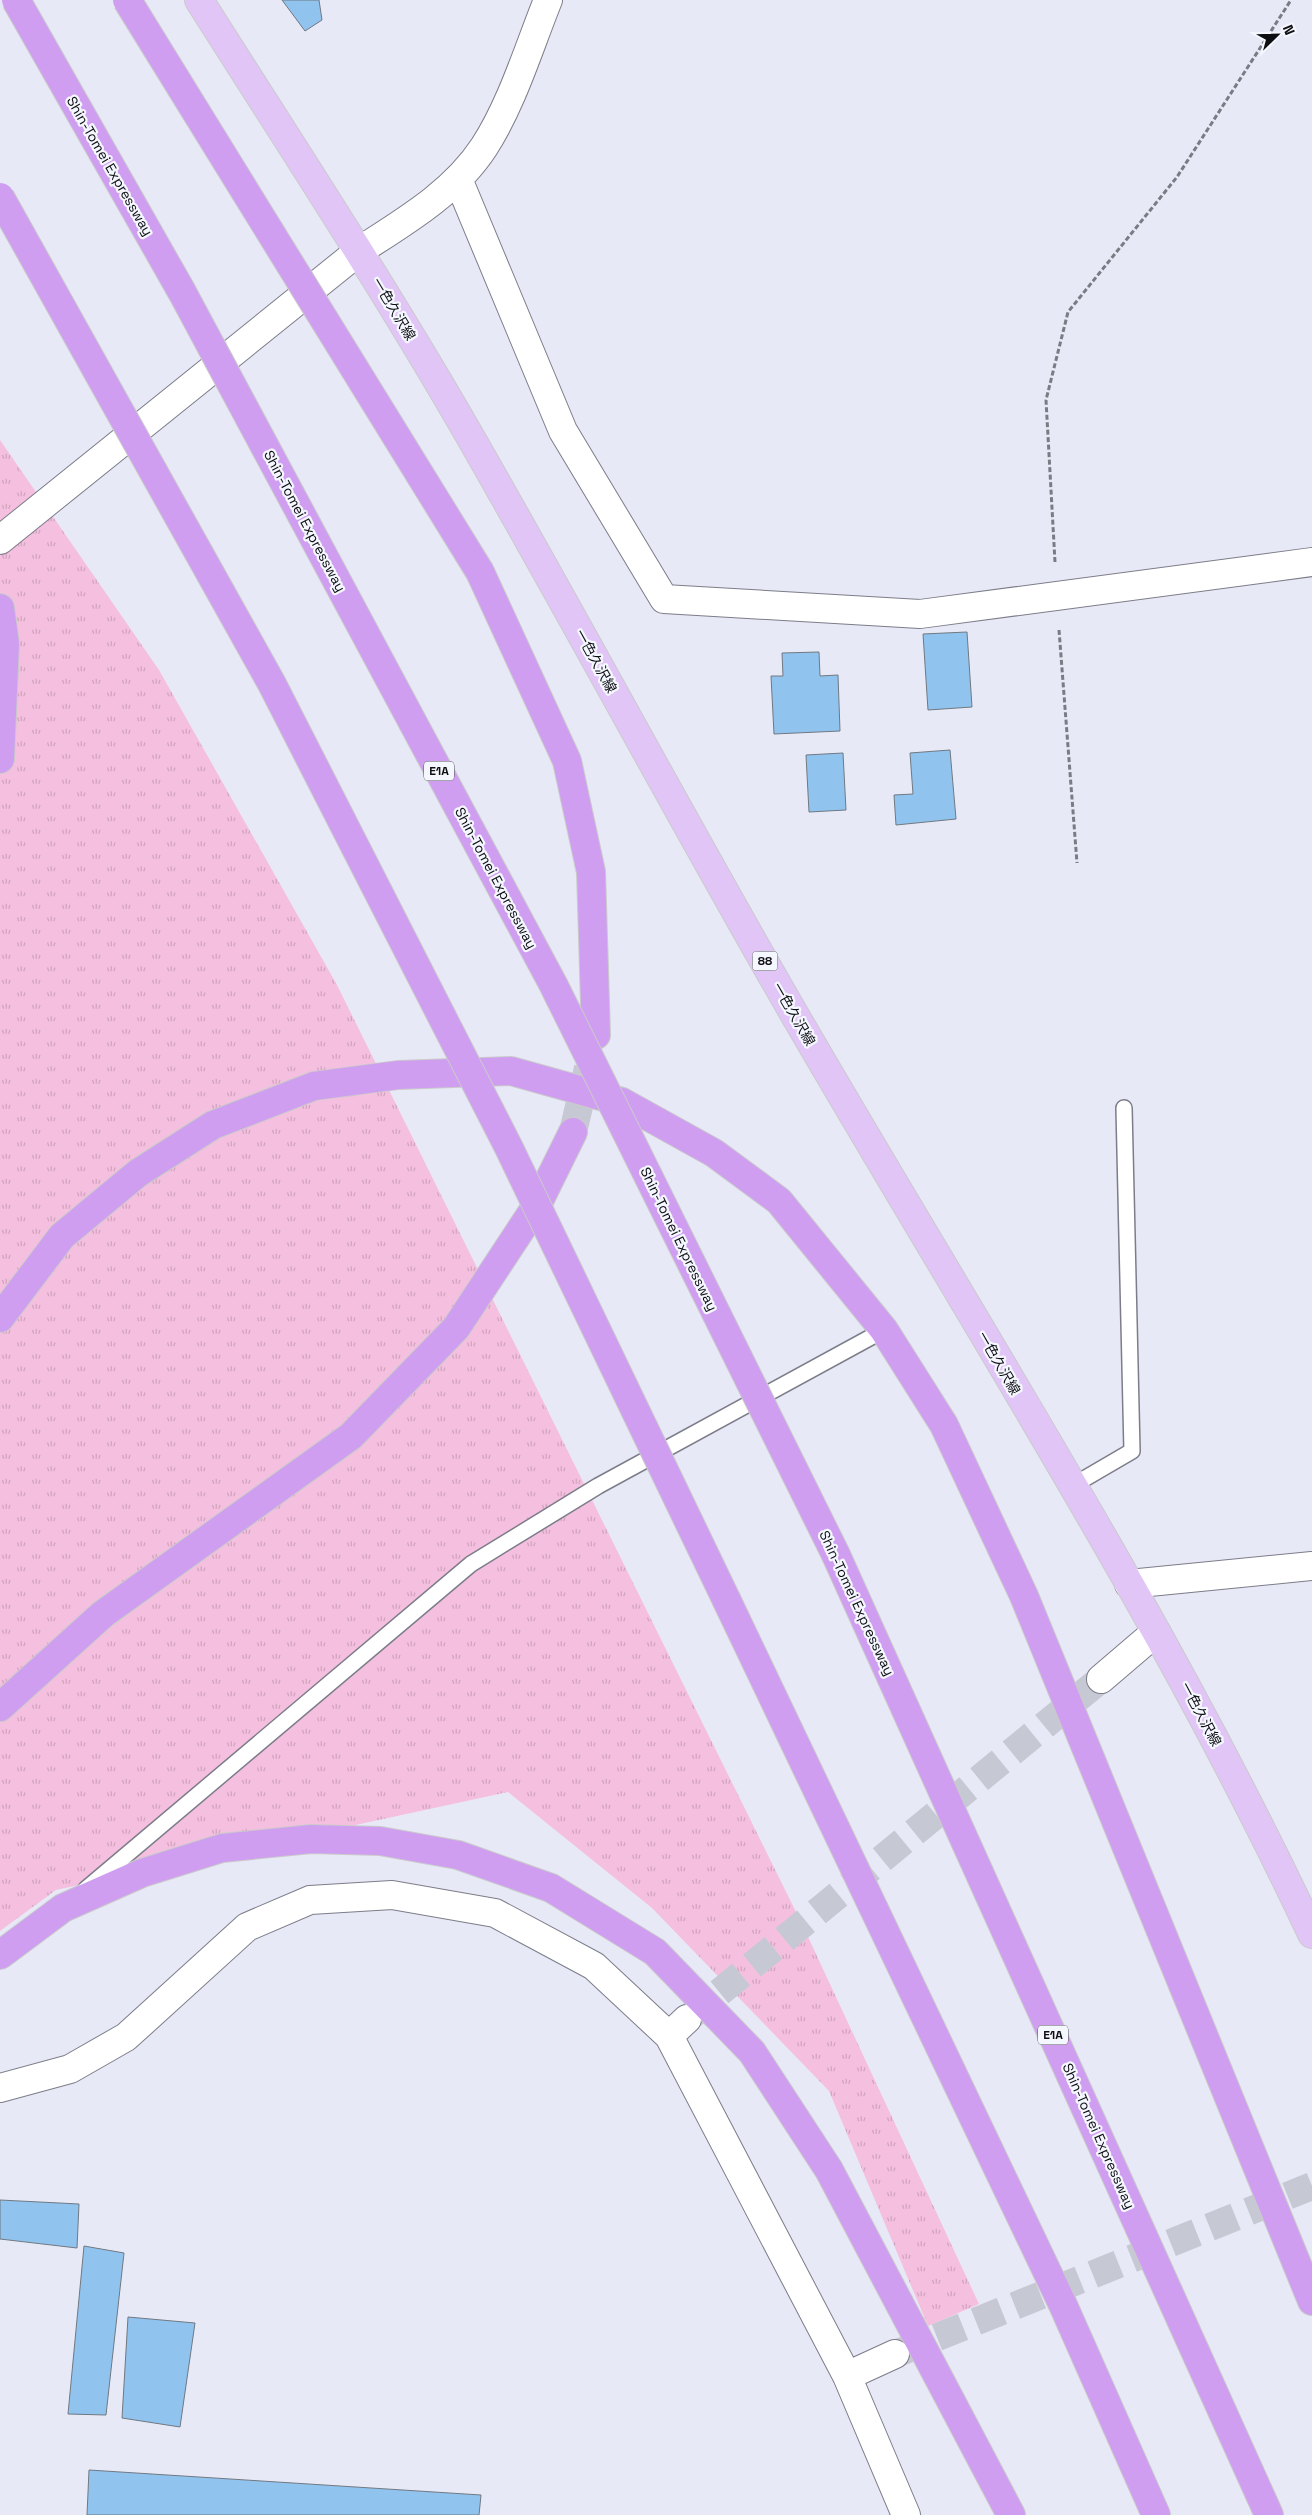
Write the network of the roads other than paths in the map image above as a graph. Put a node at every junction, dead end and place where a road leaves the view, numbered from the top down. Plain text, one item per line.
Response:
1 (16, 0) edge
2 (127, 0) edge
3 (199, 0) edge
4 (548, 0) edge
5 (458, 179) junction
6 (0, 197) edge
7 (359, 251) junction
8 (0, 540) edge
9 (1312, 562) edge
10 (0, 608) edge
11 (0, 759) edge
12 (596, 1036) dead end
13 (1124, 1108) dead end
14 (573, 1132) tunnel mouth
15 (0, 1318) edge
16 (884, 1330) junction
17 (1072, 1486) junction
18 (1312, 1566) edge
19 (1129, 1584) junction
20 (1156, 1632) junction
21 (1101, 1678) tunnel mouth
22 (0, 1707) edge
23 (63, 1908) junction
24 (1312, 1934) edge
25 (0, 1955) edge
26 (0, 2088) edge
27 (1312, 2301) edge
28 (895, 2354) tunnel mouth
29 (847, 2376) junction
30 (906, 2515) edge
31 (1011, 2515) edge
32 (1156, 2515) edge
33 (1268, 2515) edge

1 - 33 highway, Shin-Tomei Expressway / E1A, bridge
2 - 12 highway, bridge
3 - 7 main road, 一色久沢線 / 88
4 - 5 street
5 - 7 street
5 - 9 street
6 - 32 highway, bridge
7 - 8 street
7 - 17 main road, 一色久沢線 / 88
10 - 11 highway
13 - 17 lane
14 - 22 highway
15 - 16 highway
16 - 23 lane
16 - 27 highway
17 - 19 main road, 一色久沢線 / 88
18 - 19 street
19 - 20 main road, 一色久沢線 / 88
20 - 21 street
20 - 24 main road, 一色久沢線 / 88
23 - 25 highway
23 - 31 highway
26 - 29 street
28 - 29 street
29 - 30 street

